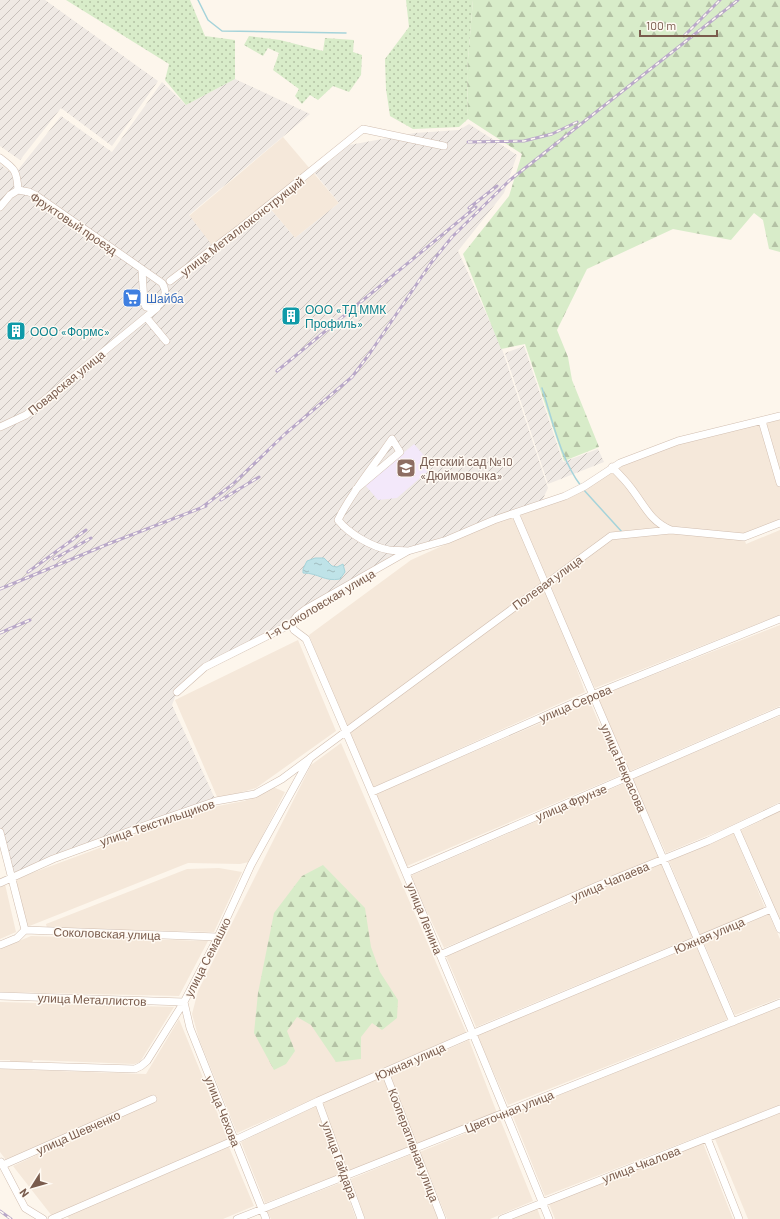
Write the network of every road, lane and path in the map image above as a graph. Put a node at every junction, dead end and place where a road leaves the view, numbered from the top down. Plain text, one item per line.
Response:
1 (444, 146) dead end
2 (0, 158) edge
3 (18, 190) junction
4 (0, 207) edge
5 (142, 270) junction
6 (157, 279) junction
7 (142, 280) junction
8 (170, 281) junction
9 (166, 293) junction
10 (146, 307) junction
11 (158, 307) junction
12 (147, 316) junction
13 (166, 341) dead end
14 (780, 416) edge
15 (762, 421) junction
16 (0, 427) edge
17 (612, 467) junction
18 (780, 483) edge
19 (356, 489) junction
20 (515, 513) junction
21 (780, 523) edge
22 (672, 530) junction
23 (408, 551) junction
24 (545, 584) junction
25 (780, 619) edge
26 (291, 624) junction
27 (177, 692) dead end
28 (592, 695) junction
29 (780, 712) edge
30 (346, 732) junction
31 (310, 758) junction
32 (627, 777) junction
33 (372, 792) junction
34 (780, 807) edge
35 (736, 829) junction
36 (0, 832) edge
37 (665, 858) junction
38 (406, 873) junction
39 (12, 878) junction
40 (0, 883) edge
41 (771, 909) junction
42 (780, 929) edge
43 (25, 930) junction
44 (218, 937) junction
45 (698, 940) junction
46 (0, 945) edge
47 (440, 955) junction
48 (0, 996) edge
49 (184, 1002) junction
50 (780, 1003) edge
51 (734, 1022) junction
52 (474, 1033) junction
53 (0, 1065) edge
54 (385, 1072) junction
55 (153, 1099) dead end
56 (318, 1101) junction
57 (780, 1109) edge
58 (505, 1112) junction
59 (707, 1138) junction
60 (235, 1140) junction
61 (415, 1149) junction
62 (1, 1163) edge
63 (346, 1176) junction
64 (542, 1202) junction
65 (262, 1209) junction
66 (44, 1219) edge
67 (52, 1219) edge
68 (237, 1219) edge
69 (266, 1219) edge
70 (361, 1219) edge
71 (442, 1219) edge
72 (502, 1219) edge
73 (549, 1219) edge
74 (739, 1219) edge

1 - 8 street, улица Металлоконструкций
2 - 3 street, Фруктовый проезд
3 - 4 street
3 - 5 street, Фруктовый проезд
5 - 6 street, Фруктовый проезд
5 - 7 street
6 - 7 street
6 - 8 street
6 - 9 street
7 - 10 street
8 - 9 street
9 - 11 street
10 - 11 street
10 - 12 street
11 - 12 street, Поварская улица
12 - 13 street
12 - 16 street, Поварская улица
14 - 15 street, 1-я Соколовская улица
15 - 17 street, 1-я Соколовская улица
15 - 18 street
17 - 20 street, 1-я Соколовская улица
17 - 22 street
19 - 19 street
19 - 23 street
20 - 23 street, 1-я Соколовская улица
20 - 24 street, улица Некрасова
21 - 22 street, Полевая улица
22 - 24 street, Полевая улица
23 - 26 street, 1-я Соколовская улица
24 - 28 street, улица Некрасова
24 - 30 street, Полевая улица
25 - 28 street, улица Серова
26 - 27 street, 1-я Соколовская улица
26 - 30 street, улица Ленина
28 - 32 street, улица Некрасова
28 - 33 street, улица Серова
29 - 32 street, улица Фрунзе
30 - 31 street, улица Семашко
30 - 33 street, улица Ленина
31 - 39 street, улица Текстильщиков
31 - 44 street, улица Семашко
32 - 37 street, улица Некрасова
32 - 38 street, улица Фрунзе
33 - 38 street, улица Ленина
34 - 35 street, улица Чапаева
35 - 37 street, улица Чапаева
35 - 41 street
36 - 39 street
37 - 45 street, улица Некрасова
37 - 47 street, улица Чапаева
38 - 47 street, улица Ленина
39 - 40 street, улица Текстильщиков
39 - 43 street
41 - 42 street
41 - 45 street, Южная улица
43 - 44 street, Соколовская улица
43 - 46 street
44 - 49 street, улица Семашко
45 - 51 street, улица Некрасова
45 - 52 street, Южная улица
47 - 52 street, улица Ленина
48 - 49 street, улица Металлистов
49 - 53 street, улица Семашко
49 - 60 street, улица Чехова
50 - 51 street, Цветочная улица
51 - 58 street, Цветочная улица
52 - 54 street, Южная улица
52 - 58 street, улица Ленина
54 - 56 street, Южная улица
54 - 61 street, Кооперативная улица
55 - 62 street, улица Шевченко
56 - 60 street, Южная улица
56 - 63 street, улица Гайдара
57 - 59 street, улица Чкалова
58 - 61 street, Цветочная улица
58 - 64 street, улица Ленина
59 - 64 street, улица Чкалова
59 - 74 street
60 - 65 street, улица Чехова
60 - 67 street, Южная улица
61 - 63 street, Цветочная улица
61 - 71 street, Кооперативная улица
62 - 66 street
63 - 65 street, Цветочная улица
63 - 70 street, улица Гайдара
64 - 72 street, улица Чкалова
64 - 73 street, улица Ленина
65 - 68 street, Цветочная улица
65 - 69 street, улица Чехова

